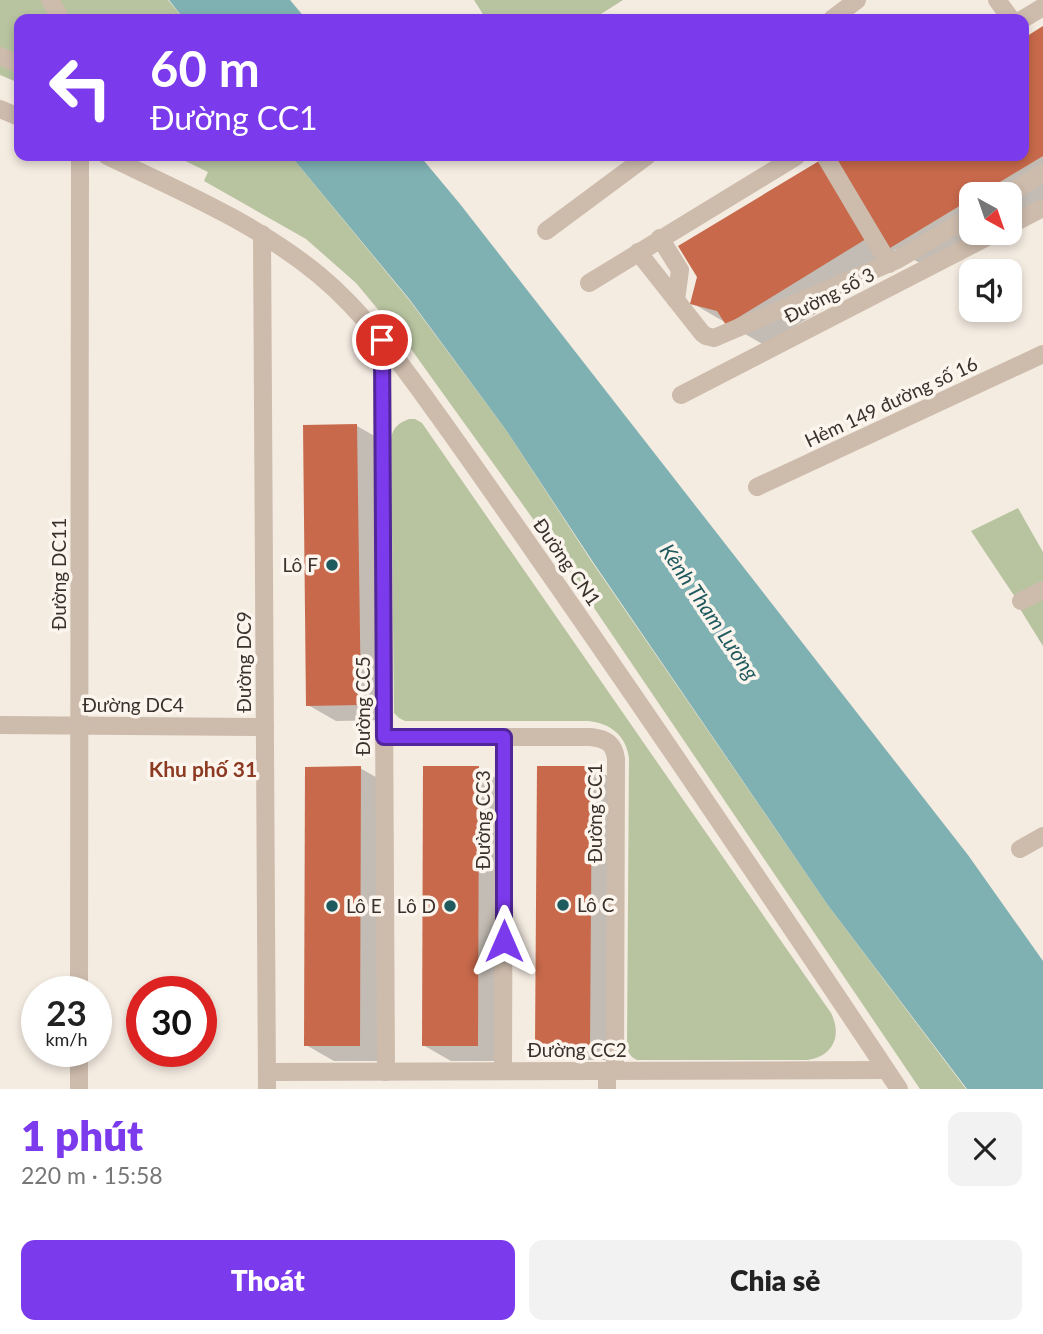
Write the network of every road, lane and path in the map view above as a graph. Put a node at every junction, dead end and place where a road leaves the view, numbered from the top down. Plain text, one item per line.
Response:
1 (858, 0) edge
2 (839, 14) edge
3 (80, 161) edge
4 (117, 161) edge
5 (640, 161) edge
6 (789, 161) edge
7 (828, 161) edge
8 (1043, 173) edge
9 (1022, 186) edge
10 (1040, 215) edge
11 (1022, 221) edge
12 (959, 223) edge
13 (546, 231) dead end
14 (262, 234) junction
15 (660, 238) junction
16 (972, 245) edge
17 (638, 251) junction
18 (889, 264) junction
19 (589, 283) dead end
20 (676, 300) junction
21 (382, 340) junction
22 (1043, 354) edge
23 (681, 395) dead end
24 (757, 487) dead end
25 (1043, 590) edge
26 (1021, 601) dead end
27 (0, 726) edge
28 (80, 726) junction
29 (265, 727) junction
30 (384, 737) junction
31 (504, 737) junction
32 (1043, 836) edge
33 (1020, 849) dead end
34 (79, 976) edge
35 (79, 1067) edge
36 (886, 1070) junction
37 (503, 1071) junction
38 (386, 1072) junction
39 (610, 1077) edge
40 (267, 1080) edge
41 (79, 1089) edge
42 (899, 1089) edge

1 - 2 street
3 - 28 street, Đường DC11
4 - 14 street, Đường CN1
5 - 13 street
6 - 15 street
7 - 18 street
8 - 9 street
10 - 11 street
12 - 18 street
14 - 21 street, Đường CN1
14 - 29 street, Đường DC9
15 - 17 street
15 - 20 street
16 - 23 street, Đường số 3
17 - 19 street
17 - 20 street
18 - 20 street
21 - 30 street, Đường CC5
21 - 36 street, Đường CN1
22 - 24 street, Hẻm 149 đường số 16
25 - 26 street
27 - 28 street, Đường DC4
28 - 29 street, Đường DC4
28 - 34 street, Đường DC11
29 - 40 street, Đường DC9
30 - 31 street, Đường CC1
30 - 38 street, Đường CC5
31 - 37 street, Đường CC3
31 - 39 street, Đường CC1
32 - 33 street
35 - 41 street
36 - 39 street, Đường CC2
36 - 42 street, Đường CN1
37 - 38 street, Đường CC2
37 - 39 street, Đường CC2
38 - 40 street, Đường CC2

